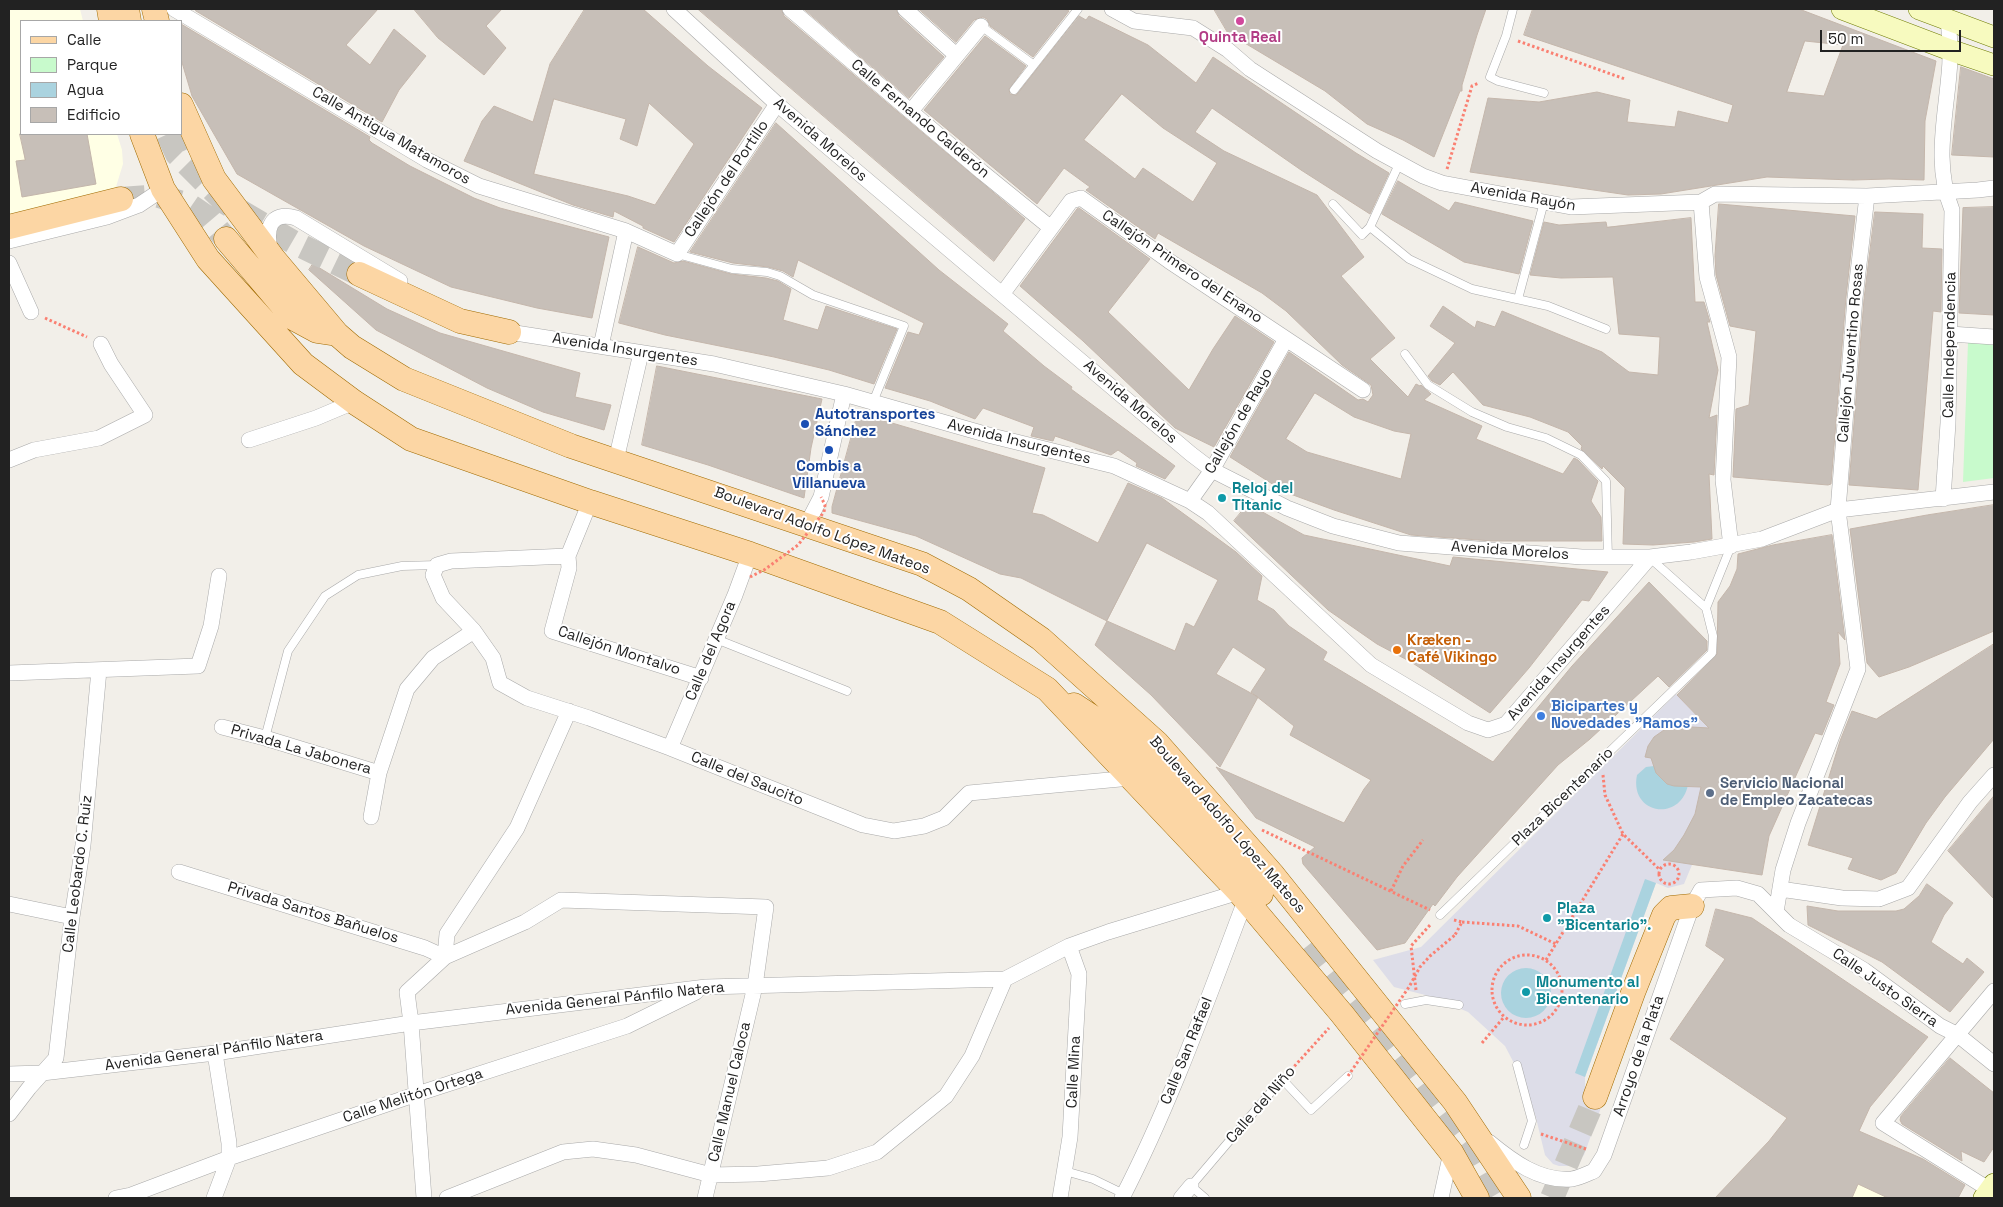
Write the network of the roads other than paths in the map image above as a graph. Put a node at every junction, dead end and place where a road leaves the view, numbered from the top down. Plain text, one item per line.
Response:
1 (174, 9) edge
2 (674, 9) edge
3 (790, 9) edge
4 (905, 9) edge
5 (1078, 9) edge
6 (1112, 9) edge
7 (1513, 9) edge
8 (1842, 9) edge
9 (1919, 9) edge
10 (1948, 20) junction
11 (981, 26) joint
12 (1994, 37) edge
13 (1950, 50) junction
14 (956, 55) junction
15 (1034, 65) junction
16 (1994, 65) edge
17 (1014, 90) dead end
18 (1544, 93) dead end
19 (778, 104) junction
20 (182, 107) edge
21 (911, 111) junction
22 (142, 135) edge
23 (1400, 162) junction
24 (1994, 188) edge
25 (163, 189) junction
26 (1945, 191) junction
27 (1867, 196) junction
28 (121, 199) tunnel mouth
29 (1544, 202) junction
30 (1701, 202) junction
31 (1333, 204) dead end
32 (9, 227) edge
33 (1370, 227) junction
34 (1051, 228) junction
35 (626, 231) junction
36 (226, 239) tunnel mouth
37 (9, 241) edge
38 (677, 254) junction
39 (273, 258) junction
40 (9, 264) edge
41 (359, 274) tunnel mouth
42 (1003, 293) junction
43 (1518, 299) junction
44 (31, 312) road end
45 (1606, 329) dead end
46 (509, 332) junction
47 (337, 334) junction
48 (1950, 334) junction
49 (1994, 337) edge
50 (1286, 339) junction
51 (102, 344) road end
52 (602, 346) junction
53 (641, 353) junction
54 (1405, 354) dead end
55 (1363, 390) dead end
56 (844, 394) junction
57 (354, 402) junction
58 (873, 402) junction
59 (249, 440) dead end
60 (9, 460) edge
61 (616, 460) junction
62 (1212, 470) junction
63 (1994, 492) edge
64 (1943, 499) junction
65 (1190, 501) junction
66 (590, 502) junction
67 (1838, 510) junction
68 (807, 524) junction
69 (1731, 546) junction
70 (568, 556) junction
71 (1608, 558) junction
72 (1650, 558) junction
73 (437, 565) junction
74 (750, 565) junction
75 (220, 576) dead end
76 (1706, 608) junction
77 (474, 631) junction
78 (716, 639) junction
79 (99, 670) junction
80 (9, 673) edge
81 (701, 678) junction
82 (1047, 689) junction
83 (847, 691) dead end
84 (569, 711) junction
85 (222, 727) dead end
86 (265, 738) junction
87 (670, 748) junction
88 (379, 773) junction
89 (1994, 775) edge
90 (1131, 778) junction
91 (371, 816) dead end
92 (179, 872) dead end
93 (1780, 889) junction
94 (1242, 896) junction
95 (9, 904) edge
96 (1692, 906) junction
97 (1776, 912) junction
98 (1440, 915) road end
99 (72, 917) junction
100 (1069, 946) junction
101 (1306, 947) tunnel mouth
102 (444, 957) junction
103 (1005, 979) junction
104 (755, 986) junction
105 (706, 987) junction
106 (1994, 991) edge
107 (1405, 1004) dead end
108 (1459, 1005) dead end
109 (412, 1023) junction
110 (1958, 1035) junction
111 (215, 1053) junction
112 (1994, 1064) edge
113 (1517, 1065) dead end
114 (42, 1073) junction
115 (9, 1074) edge
116 (1348, 1076) road end
117 (417, 1094) junction
118 (1595, 1097) tunnel mouth
119 (9, 1114) edge
120 (1474, 1128) junction
121 (1524, 1145) dead end
122 (1452, 1152) junction
123 (229, 1158) junction
124 (1065, 1171) junction
125 (710, 1175) junction
126 (1191, 1186) junction
127 (1991, 1194) edge
128 (1123, 1196) edge
129 (116, 1198) edge
130 (214, 1198) edge
131 (424, 1198) edge
132 (447, 1198) edge
133 (706, 1198) edge
134 (1060, 1198) edge
135 (1181, 1198) edge
136 (1205, 1198) edge
137 (1440, 1198) edge
138 (1477, 1198) edge
139 (1520, 1198) edge

1 - 35 street, Calle Antigua Matamoros
2 - 19 street, Avenida Morelos
3 - 21 street, Calle Fernando Calderón
4 - 14 street
5 - 15 lane
6 - 23 street, Avenida Rayón
7 - 18 lane
8 - 13 street
9 - 10 street
10 - 12 street
10 - 13 street, Calle Independencia
11 - 14 street
11 - 15 lane
13 - 16 street
13 - 26 street, Calle Independencia
14 - 21 street
15 - 17 lane
19 - 38 street, Callejón del Portillo
19 - 42 street, Avenida Morelos
20 - 39 main road, Boulevard Adolfo López Mateos
21 - 34 street, Calle Fernando Calderón
22 - 25 main road
23 - 29 street, Avenida Rayón
23 - 33 lane
24 - 26 street, Avenida Rayón
25 - 37 street
25 - 57 main road
26 - 27 street, Avenida Rayón
26 - 48 street, Calle Independencia
27 - 30 street, Avenida Rayón
27 - 67 street, Callejón Juventino Rosas
28 - 32 main road
29 - 30 street, Avenida Rayón
29 - 43 lane
30 - 69 street
31 - 33 lane
33 - 43 lane
34 - 42 street
34 - 50 street, Callejón Primero del Enano
35 - 38 street, Calle Antigua Matamoros
35 - 52 street
36 - 47 main road
38 - 58 lane
39 - 46 street, Avenida Insurgentes
39 - 47 main road, Boulevard Adolfo López Mateos
40 - 44 street
41 - 46 main road
42 - 62 street, Avenida Morelos
43 - 45 lane
46 - 52 street, Avenida Insurgentes
47 - 61 main road, Boulevard Adolfo López Mateos
48 - 49 street
48 - 64 street, Calle Independencia
50 - 55 street, Callejón Primero del Enano
50 - 62 street, Callejón de Rayo
51 - 60 street
52 - 53 street, Avenida Insurgentes
53 - 56 street, Avenida Insurgentes
53 - 61 street
54 - 71 lane
56 - 58 street, Avenida Insurgentes
56 - 68 street
57 - 59 street
57 - 66 main road
58 - 65 street, Avenida Insurgentes
61 - 68 main road, Boulevard Adolfo López Mateos
62 - 65 street, Callejón de Rayo
62 - 71 street, Avenida Morelos
63 - 64 street
64 - 67 street
65 - 72 street, Avenida Insurgentes
66 - 70 street, Callejón Montalvo
66 - 74 main road
67 - 69 street, Avenida Morelos
67 - 93 street, Callejón Juventino Rosas
68 - 120 main road, Boulevard Adolfo López Mateos
69 - 72 street, Avenida Morelos
69 - 76 lane
70 - 73 street
70 - 81 street, Callejón Montalvo
71 - 72 street, Avenida Morelos
72 - 76 lane
73 - 77 street, Calle del Saucito
73 - 86 lane
74 - 78 street, Calle del Agora
74 - 82 main road
75 - 79 street
76 - 98 lane, Plaza Bicentenario
77 - 84 street, Calle del Saucito
77 - 88 street, Privada La Jabonera
78 - 81 street, Calle del Agora
78 - 83 lane
79 - 80 street
79 - 99 street, Calle Leobardo C. Ruiz
81 - 87 street, Calle del Agora
82 - 90 main road
82 - 101 main road
84 - 87 street, Calle del Saucito
84 - 102 street
85 - 86 street, Privada La Jabonera
86 - 88 street, Privada La Jabonera
87 - 90 street, Calle del Saucito
88 - 91 street, Privada La Jabonera
89 - 93 street
90 - 94 main road
92 - 102 street, Privada Santos Bañuelos
93 - 97 street, Callejón Juventino Rosas
94 - 100 street, Avenida General Pánfilo Natera
94 - 122 main road
94 - 128 street, Calle San Rafael
95 - 99 street
96 - 97 street, Arroyo de la Plata
96 - 118 main road
96 - 120 street, Arroyo de la Plata
97 - 110 street, Calle Justo Sierra
99 - 114 street, Calle Leobardo C. Ruiz
100 - 103 street, Avenida General Pánfilo Natera
100 - 124 street, Calle Mina
102 - 104 street, Calle Manuel Caloca
102 - 109 street
103 - 104 street, Avenida General Pánfilo Natera
103 - 125 street
104 - 105 street, Avenida General Pánfilo Natera
104 - 125 street, Calle Manuel Caloca
105 - 109 street, Avenida General Pánfilo Natera
105 - 117 street, Calle Melitón Ortega
106 - 110 street
107 - 108 lane
109 - 111 street, Avenida General Pánfilo Natera
109 - 117 street
110 - 112 street, Calle Justo Sierra
110 - 127 street
111 - 114 street, Avenida General Pánfilo Natera
111 - 123 street
113 - 121 lane
114 - 115 street, Avenida General Pánfilo Natera
114 - 119 street, Calle Leobardo C. Ruiz
116 - 126 lane, Calle del Niño
117 - 123 street, Calle Melitón Ortega
117 - 131 street
120 - 139 main road, Boulevard Adolfo López Mateos
122 - 137 street
122 - 138 main road
123 - 129 street, Calle Melitón Ortega
123 - 130 street
124 - 128 lane
124 - 134 street, Calle Mina
125 - 132 street
125 - 133 street, Calle Manuel Caloca
126 - 135 street, Calle del Niño
126 - 136 lane

